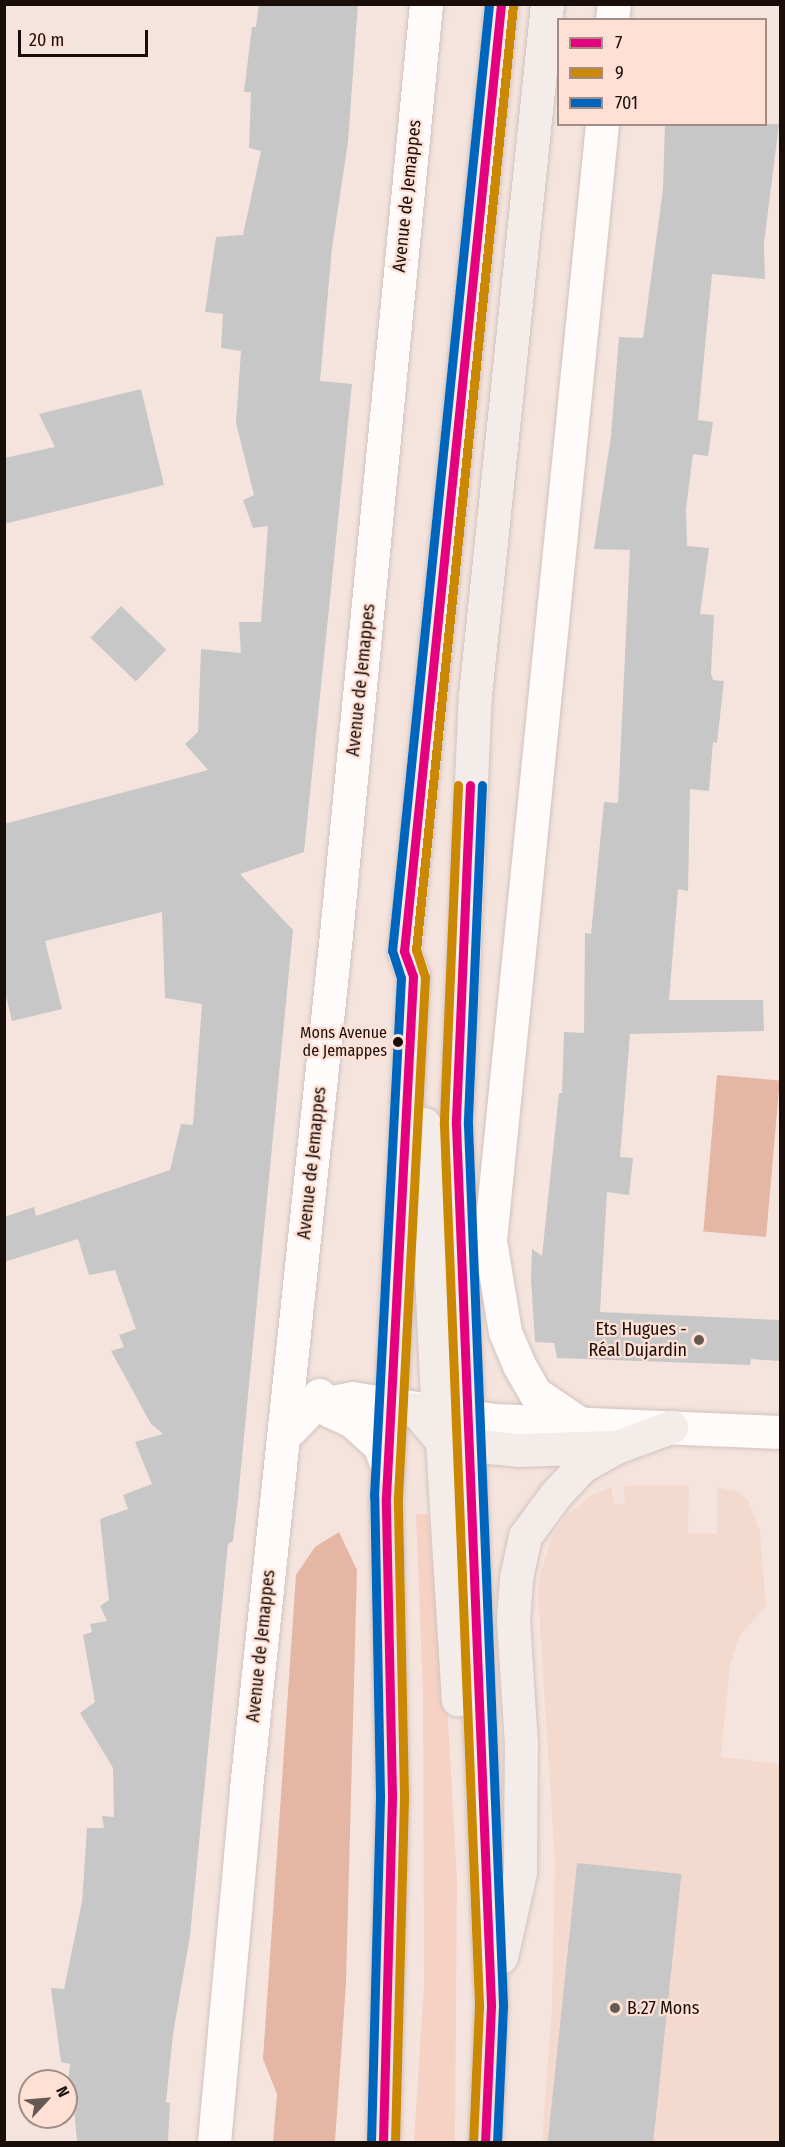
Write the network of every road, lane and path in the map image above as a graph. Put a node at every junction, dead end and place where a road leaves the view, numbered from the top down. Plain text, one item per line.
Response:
1 (426, 4) edge
2 (501, 4) edge
3 (547, 4) edge
4 (602, 126) edge
5 (410, 1026) junction
6 (490, 1240) junction
7 (293, 1336) junction
8 (325, 1403) junction
9 (438, 1417) junction
10 (582, 1425) junction
11 (671, 1426) junction
12 (780, 1432) edge
13 (283, 1437) junction
14 (616, 1447) junction
15 (386, 1481) junction
16 (491, 2006) junction
17 (214, 2142) edge
18 (383, 2142) edge
19 (485, 2142) edge

1 - 7 street, Avenue de Jemappes
2 - 5 main road
3 - 9 main road
4 - 6 street
5 - 9 main road
5 - 9 main road
6 - 9 street
6 - 10 street
7 - 8 street
7 - 13 street, Avenue de Jemappes
8 - 9 street
8 - 13 street
8 - 15 street
9 - 10 street
9 - 14 main road
9 - 15 main road
9 - 16 main road
9 - 16 main road
10 - 11 street
11 - 12 street
11 - 14 main road
13 - 17 street, Avenue de Jemappes
14 - 16 main road
15 - 18 highway
16 - 19 highway

